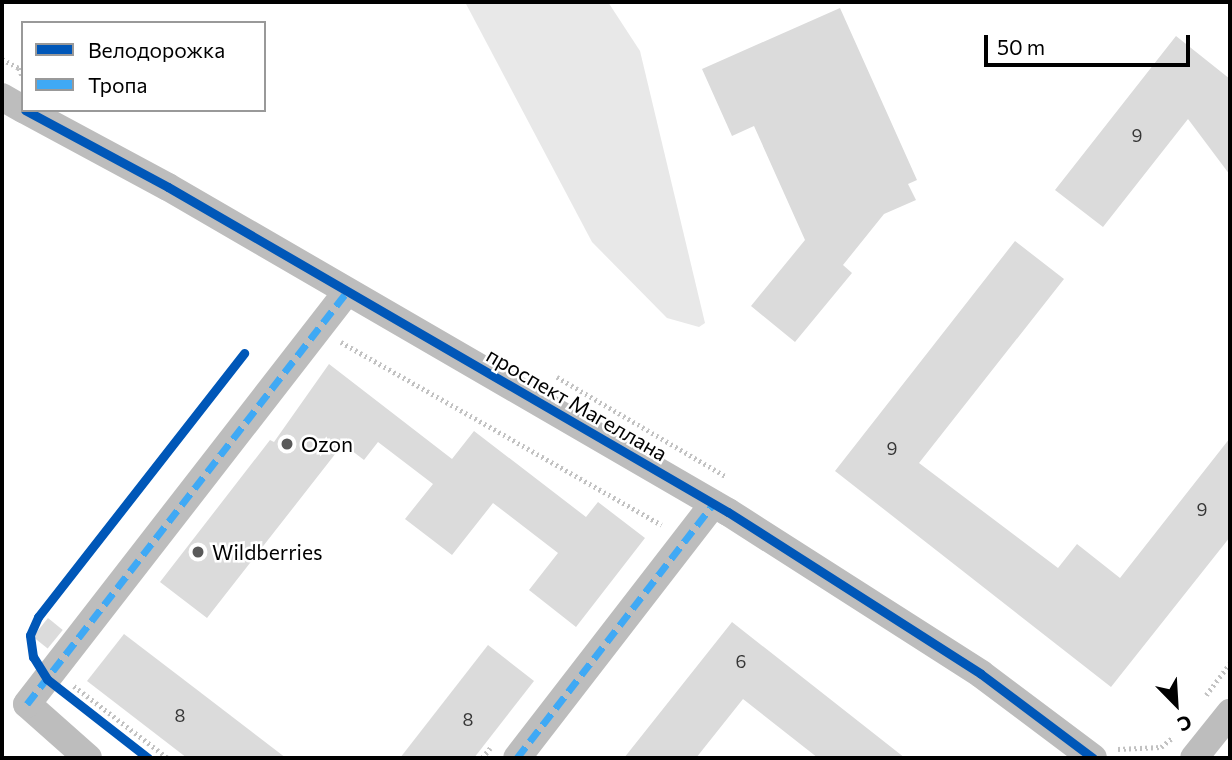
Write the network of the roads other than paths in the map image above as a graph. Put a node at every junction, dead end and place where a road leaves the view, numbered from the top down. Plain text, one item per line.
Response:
1 (2, 97) edge
2 (21, 108) edge
3 (28, 112) edge
4 (346, 293) junction
5 (713, 504) junction
6 (1230, 713) edge
7 (88, 758) edge
8 (516, 758) edge
9 (1093, 758) edge
10 (1194, 758) edge

1 - 2 street, проспект Магеллана
3 - 4 street, проспект Магеллана
4 - 5 street, проспект Магеллана
4 - 7 street
5 - 8 street
5 - 9 street, проспект Магеллана
6 - 10 street

